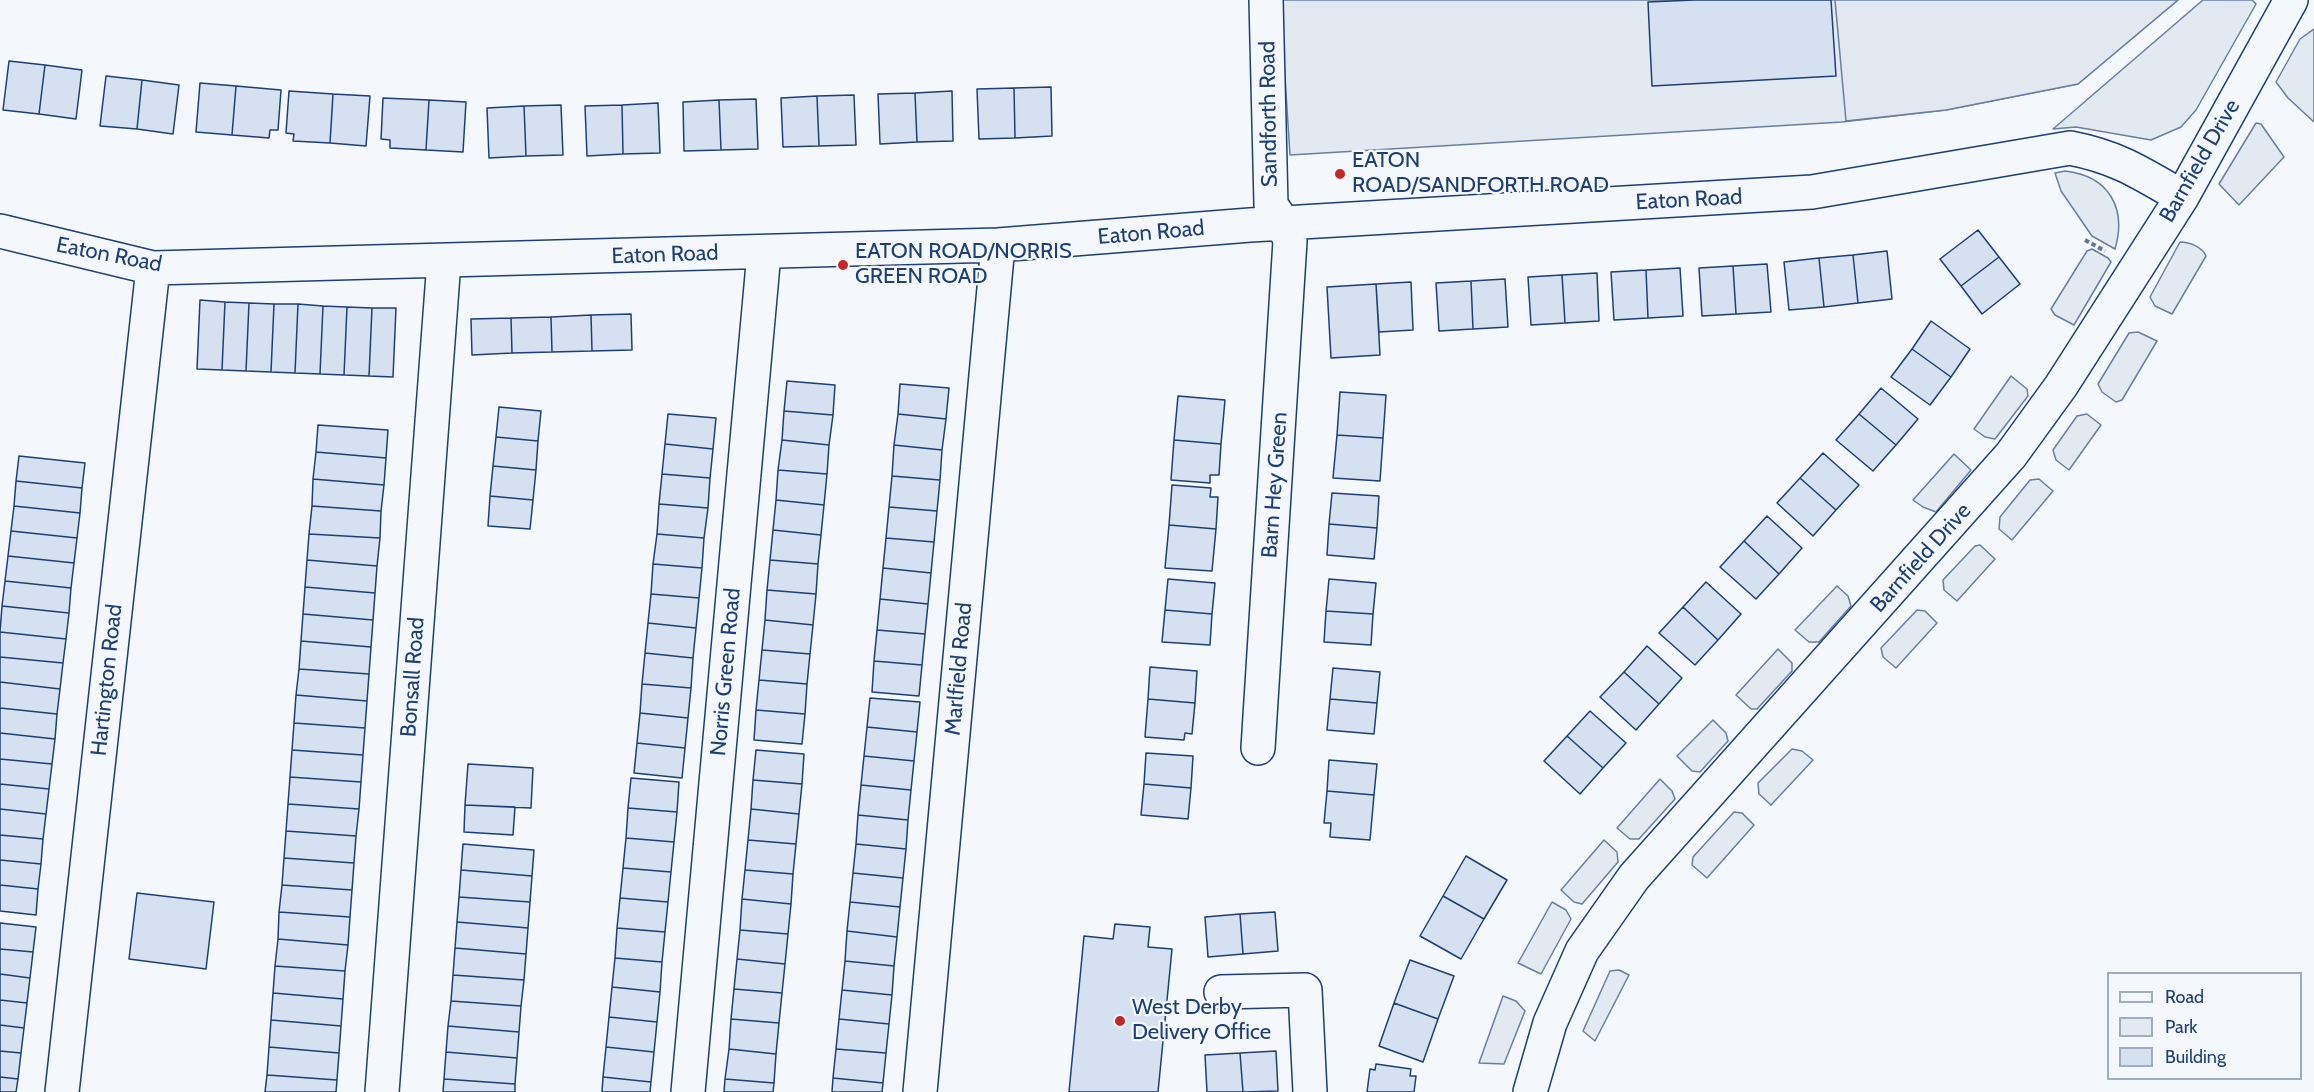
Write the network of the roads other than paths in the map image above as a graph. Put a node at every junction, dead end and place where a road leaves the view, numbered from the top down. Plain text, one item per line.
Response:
1 (1266, 0) edge
2 (2291, 0) edge
3 (2182, 197) junction
4 (1284, 224) junction
5 (0, 231) edge
6 (998, 245) junction
7 (764, 253) junction
8 (444, 261) junction
9 (153, 268) junction
10 (1258, 748) dead end
11 (1221, 992) dead end
12 (62, 1092) edge
13 (382, 1092) edge
14 (688, 1092) edge
15 (920, 1092) edge
16 (1310, 1092) edge
17 (1530, 1092) edge

1 - 4 street, Sandforth Road
2 - 3 street, Barnfield Drive
3 - 4 street, Eaton Road
3 - 17 street, Barnfield Drive
4 - 6 street, Eaton Road
4 - 10 street, Barn Hey Green
5 - 9 street, Eaton Road
6 - 7 street, Eaton Road
6 - 15 street, Marlfield Road
7 - 8 street, Eaton Road
7 - 14 street, Norris Green Road
8 - 9 street, Eaton Road
8 - 13 street, Bonsall Road
9 - 12 street, Hartington Road
11 - 16 street

